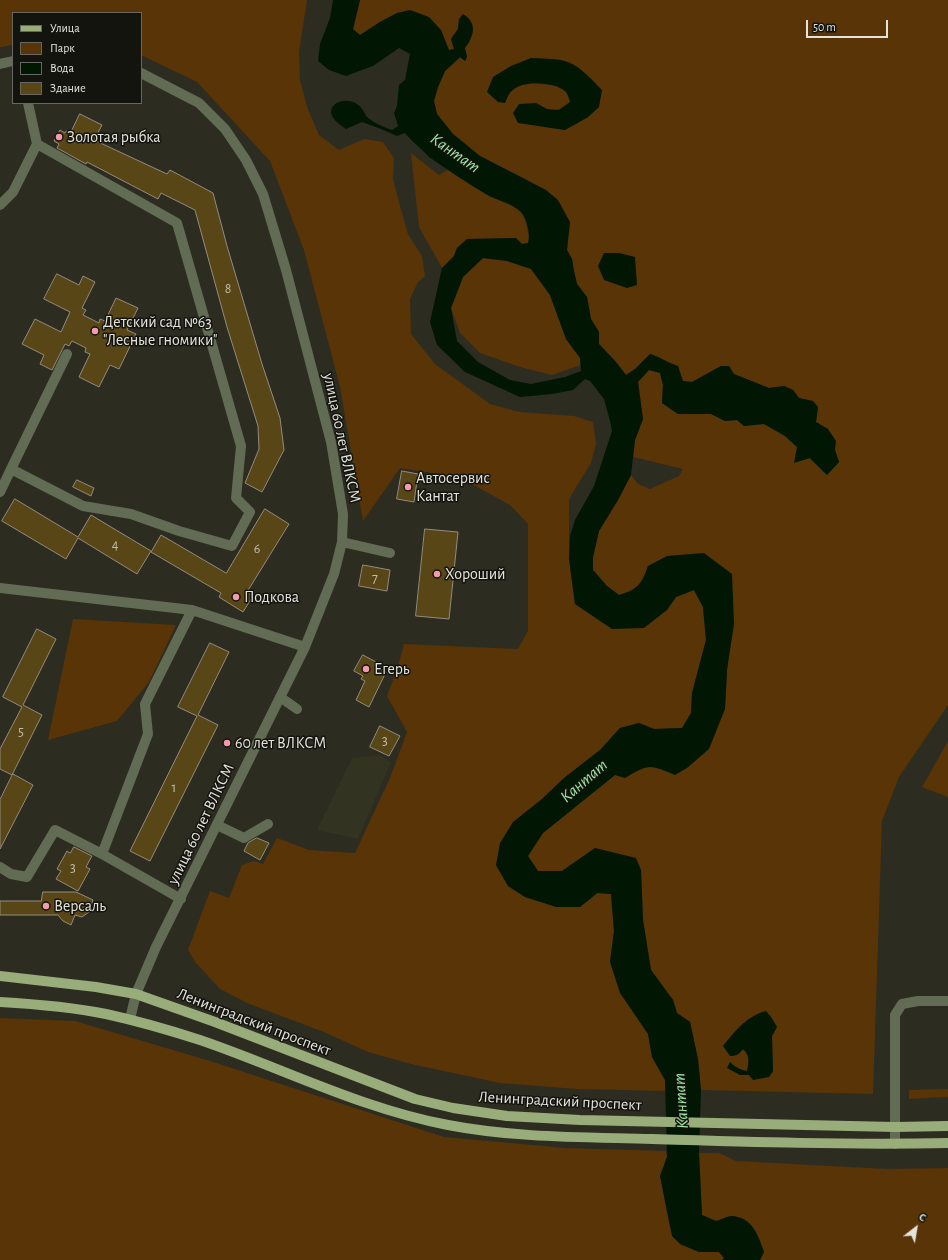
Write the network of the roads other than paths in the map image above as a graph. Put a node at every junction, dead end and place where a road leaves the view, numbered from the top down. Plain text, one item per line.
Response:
1 (12, 61) edge
2 (0, 64) edge
3 (142, 74) edge
4 (28, 104) edge
5 (37, 144) junction
6 (0, 205) edge
7 (67, 354) dead end
8 (11, 469) junction
9 (0, 492) edge
10 (342, 542) junction
11 (390, 553) dead end
12 (0, 588) edge
13 (192, 610) junction
14 (305, 647) junction
15 (280, 697) junction
16 (297, 709) dead end
17 (268, 824) dead end
18 (217, 825) junction
19 (102, 854) junction
20 (0, 867) edge
21 (180, 898) junction
22 (2, 975) edge
23 (136, 994) junction
24 (948, 1001) edge
25 (0, 1002) edge
26 (130, 1019) junction
27 (948, 1126) edge
28 (895, 1127) junction
29 (948, 1143) edge
30 (895, 1144) junction

1 - 2 street
3 - 10 street, улица 60 лет ВЛКСМ
4 - 5 street
5 - 6 street
5 - 8 street
7 - 8 street
8 - 9 street
10 - 11 street
10 - 14 street, улица 60 лет ВЛКСМ
12 - 13 street
13 - 14 street
13 - 19 street
14 - 15 street, улица 60 лет ВЛКСМ
15 - 16 street
15 - 18 street, улица 60 лет ВЛКСМ
17 - 18 street
18 - 21 street, улица 60 лет ВЛКСМ
19 - 20 street
19 - 21 street
21 - 23 street, улица 60 лет ВЛКСМ
22 - 23 main road, Ленинградский проспект
23 - 26 street, улица 60 лет ВЛКСМ
23 - 28 main road, Ленинградский проспект
24 - 28 street
25 - 26 main road, Ленинградский проспект
26 - 30 main road, Ленинградский проспект
27 - 28 main road, Ленинградский проспект
28 - 30 street
29 - 30 main road, Ленинградский проспект

